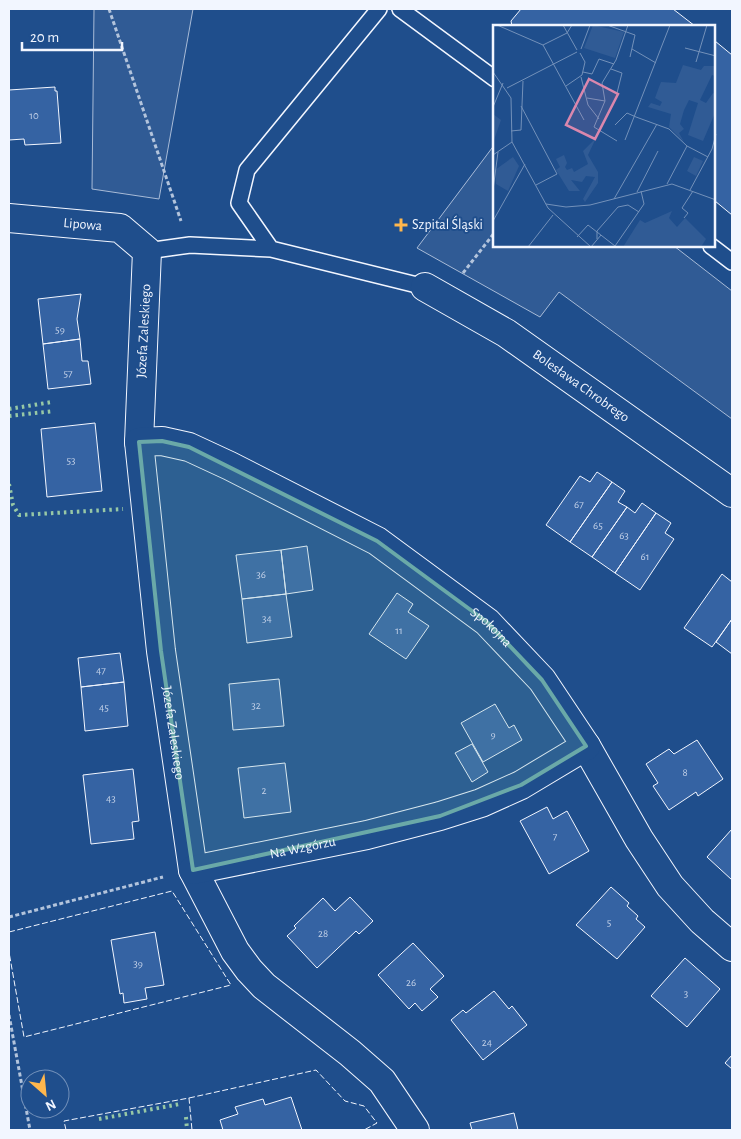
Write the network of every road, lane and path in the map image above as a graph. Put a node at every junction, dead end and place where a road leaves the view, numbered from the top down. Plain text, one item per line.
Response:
1 (109, 9) edge
2 (379, 9) edge
3 (400, 9) edge
4 (493, 78) edge
5 (9, 218) edge
6 (493, 234) edge
7 (190, 245) junction
8 (714, 248) edge
9 (271, 249) junction
10 (147, 251) junction
11 (732, 262) edge
12 (434, 292) junction
13 (139, 442) junction
14 (732, 492) edge
15 (586, 746) junction
16 (193, 870) junction
17 (9, 917) edge
18 (732, 947) edge
19 (9, 1015) edge
20 (30, 1130) edge
21 (415, 1130) edge

1 - 7 path
2 - 9 lane
3 - 4 lane
5 - 10 street, Lipowa
6 - 12 path
7 - 9 lane
7 - 10 lane
8 - 11 lane
9 - 12 lane
10 - 13 street, Józefa Zaleskiego
12 - 14 street, Bolesława Chrobrego
13 - 15 street, Spokojna
13 - 16 street, Józefa Zaleskiego
15 - 16 street, Na Wzgórzu
15 - 18 street, Spokojna
16 - 17 path
16 - 21 street, Józefa Zaleskiego
19 - 20 path

